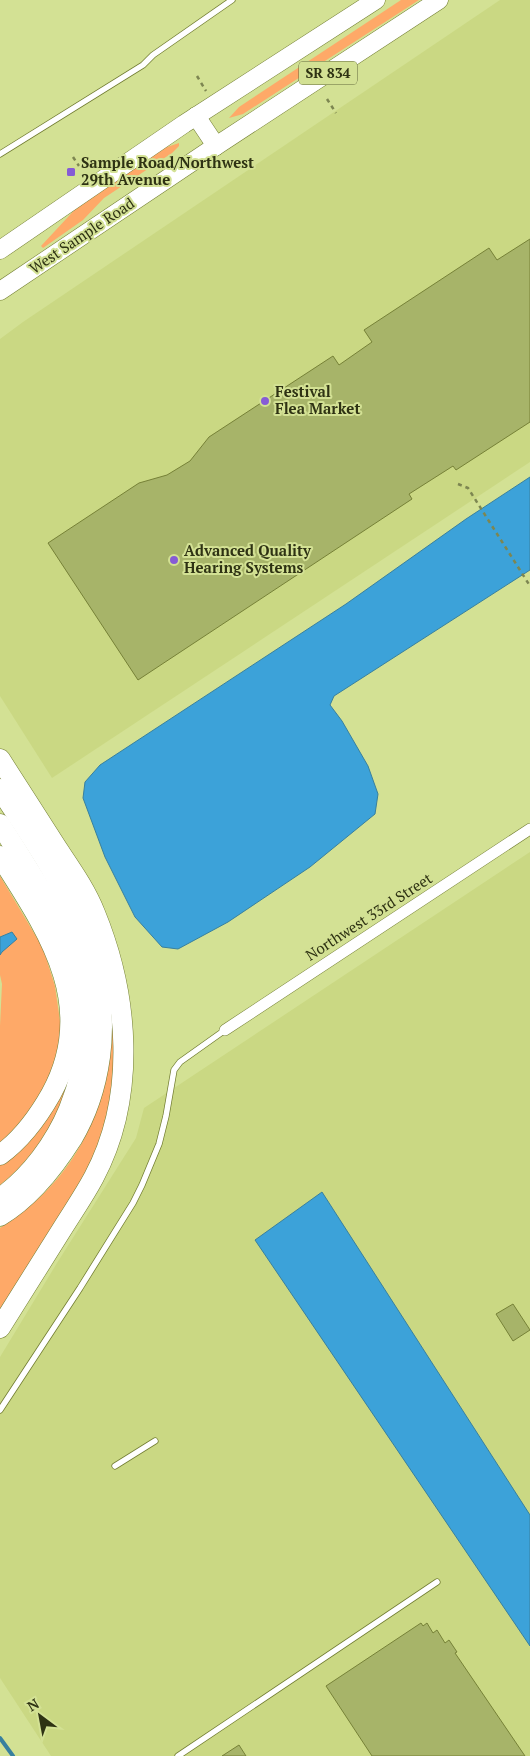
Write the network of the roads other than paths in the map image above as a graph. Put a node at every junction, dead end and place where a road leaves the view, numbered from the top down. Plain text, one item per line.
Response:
1 (232, 0) edge
2 (376, 0) edge
3 (439, 0) edge
4 (196, 116) junction
5 (216, 146) junction
6 (0, 154) edge
7 (0, 250) edge
8 (0, 292) edge
9 (0, 759) edge
10 (0, 790) edge
11 (0, 824) edge
12 (530, 829) edge
13 (0, 856) edge
14 (225, 1030) joint
15 (0, 1154) edge
16 (0, 1198) edge
17 (0, 1216) edge
18 (0, 1328) edge
19 (0, 1410) edge
20 (155, 1440) dead end
21 (115, 1466) dead end
22 (437, 1582) dead end
23 (178, 1756) edge

1 - 6 lane
2 - 4 main road, SR 834
3 - 5 main road, West Sample Road / SR 834
4 - 5 main road
4 - 7 main road, SR 834
5 - 8 main road, West Sample Road / SR 834
9 - 18 highway
10 - 17 highway
11 - 16 highway
12 - 14 street, Northwest 33rd Street
13 - 15 highway
14 - 19 lane
20 - 21 lane
22 - 23 lane

